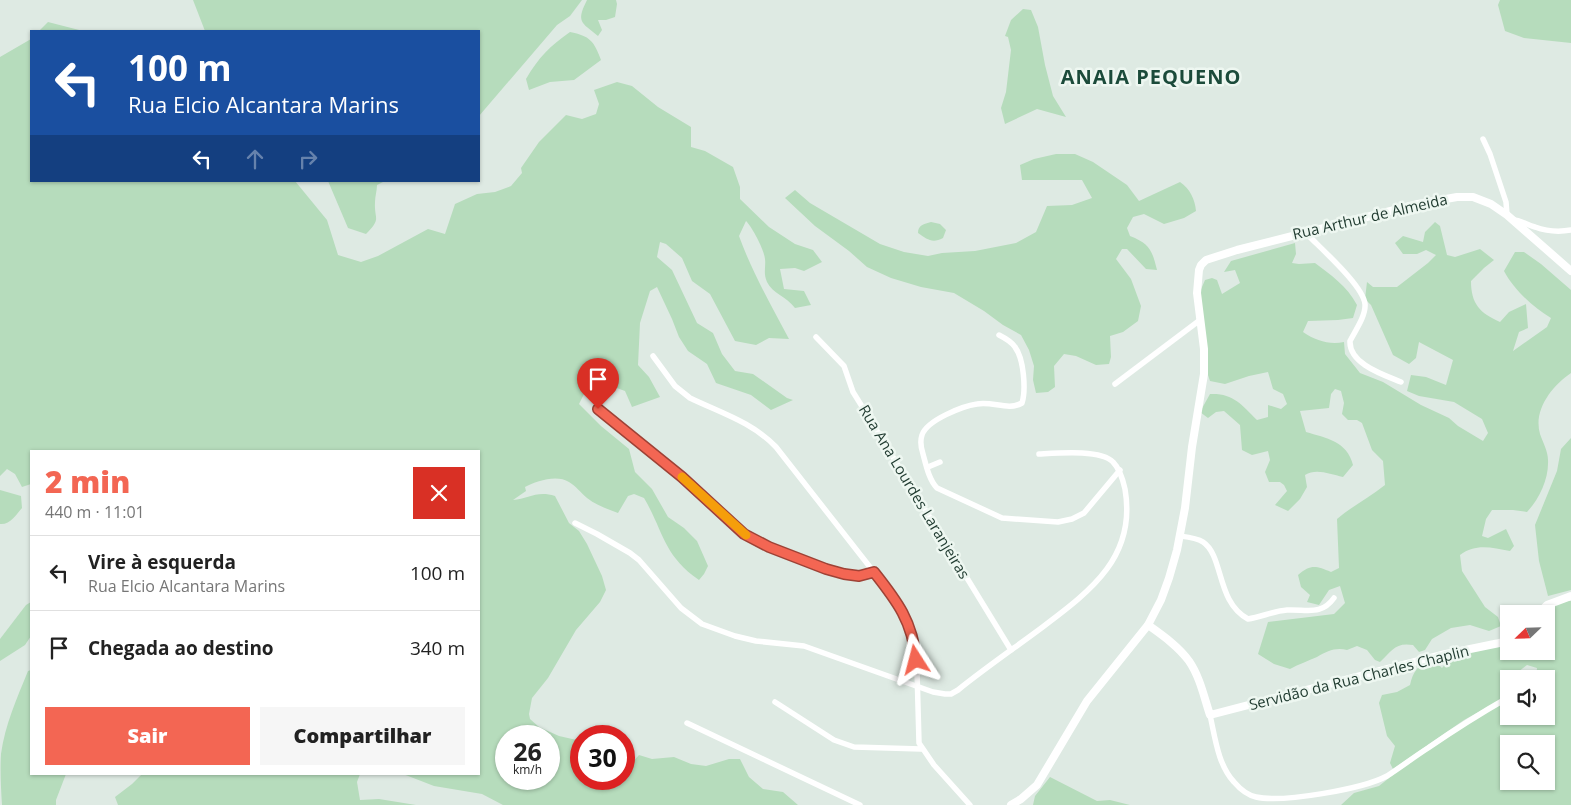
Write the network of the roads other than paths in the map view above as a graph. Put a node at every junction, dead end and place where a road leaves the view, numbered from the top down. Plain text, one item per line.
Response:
1 (1483, 139) dead end
2 (1510, 217) junction
3 (1571, 230) edge
4 (1305, 232) junction
5 (1571, 271) edge
6 (1200, 320) junction
7 (999, 335) dead end
8 (816, 337) dead end
9 (654, 356) dead end
10 (1402, 382) dead end
11 (1114, 384) dead end
12 (598, 409) dead end
13 (1039, 454) dead end
14 (940, 462) dead end
15 (928, 467) junction
16 (1120, 470) junction
17 (575, 524) dead end
18 (1180, 536) junction
19 (874, 572) junction
20 (1571, 596) edge
21 (1334, 598) dead end
22 (1547, 605) edge
23 (1148, 625) junction
24 (1500, 643) edge
25 (1011, 650) junction
26 (918, 686) junction
27 (775, 702) dead end
28 (1500, 702) edge
29 (1210, 715) junction
30 (687, 723) dead end
31 (921, 749) junction
32 (860, 805) edge
33 (970, 805) edge
34 (1010, 805) edge

1 - 2 street
2 - 3 street
2 - 4 street, Rua Arthur de Almeida
2 - 5 street, Rua Arthur de Almeida
4 - 6 street, Rua Arthur de Almeida
4 - 10 street
6 - 11 street
6 - 18 street
7 - 15 street
8 - 25 street, Rua Ana Lourdes Laranjeiras
9 - 19 street
12 - 19 street
13 - 16 street
14 - 15 street
15 - 16 street
16 - 25 street
17 - 26 street
18 - 21 street
18 - 23 street
19 - 26 street
20 - 22 street
23 - 29 street
23 - 34 street
24 - 29 street, Servidão da Rua Charles Chaplin
25 - 26 street
26 - 31 street
27 - 31 street
28 - 29 street
30 - 32 street
31 - 33 street

